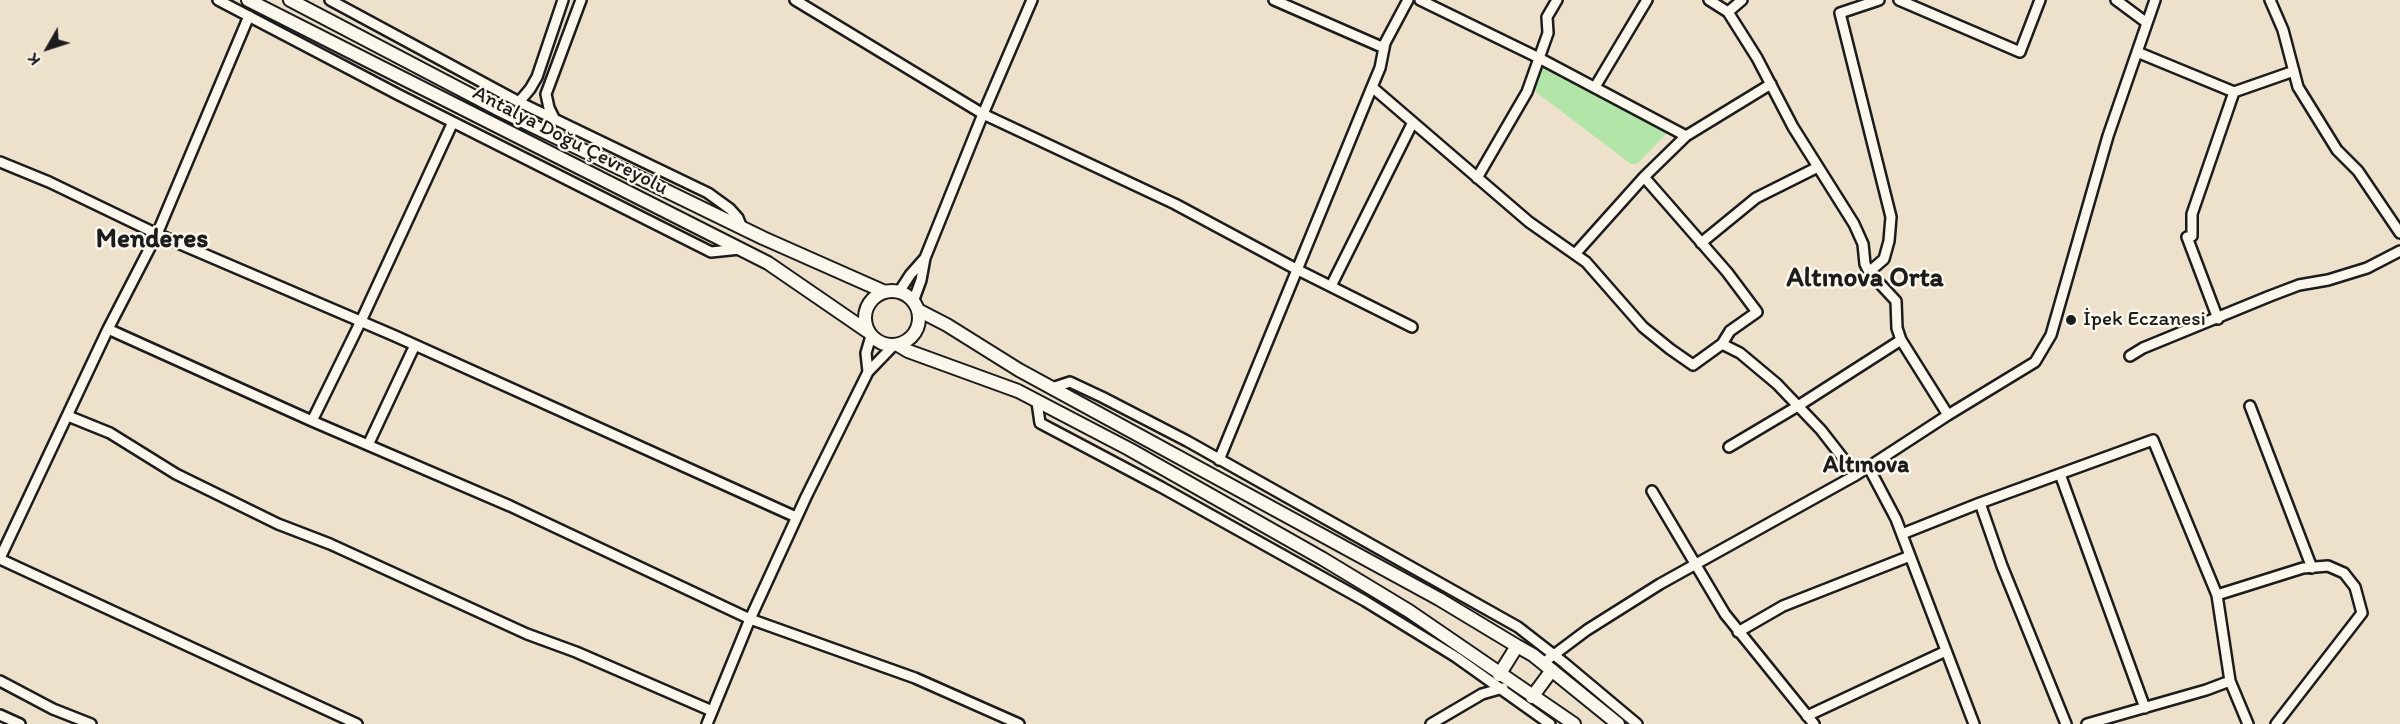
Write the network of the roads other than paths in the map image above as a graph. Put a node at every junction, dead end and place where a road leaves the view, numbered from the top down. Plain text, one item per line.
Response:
1 (218, 0) edge
2 (249, 0) edge
3 (290, 0) edge
4 (330, 0) edge
5 (563, 0) edge
6 (581, 0) edge
7 (795, 0) edge
8 (1032, 0) edge
9 (1274, 0) edge
10 (1408, 0) edge
11 (1420, 0) edge
12 (1557, 0) edge
13 (1647, 0) edge
14 (1709, 0) edge
15 (1742, 0) edge
16 (1879, 0) edge
17 (1899, 0) edge
18 (2040, 0) edge
19 (2116, 0) edge
20 (2155, 0) edge
21 (2270, 0) edge
22 (1728, 12) junction
23 (249, 16) junction
24 (2146, 23) junction
25 (1384, 48) junction
26 (2137, 52) junction
27 (1539, 58) junction
28 (2294, 71) junction
29 (1771, 84) junction
30 (1372, 87) junction
31 (1595, 87) junction
32 (2234, 92) junction
33 (519, 102) junction
34 (983, 114) junction
35 (555, 120) junction
36 (453, 122) junction
37 (1413, 122) junction
38 (1686, 136) junction
39 (0, 162) edge
40 (1818, 167) junction
41 (1644, 177) junction
42 (1477, 178) junction
43 (742, 228) junction
44 (2400, 233) edge
45 (157, 234) junction
46 (1701, 243) junction
47 (741, 249) junction
48 (2400, 251) edge
49 (1575, 254) junction
50 (925, 258) junction
51 (1296, 269) junction
52 (1869, 272) junction
53 (1331, 286) junction
54 (885, 292) junction
55 (899, 292) junction
56 (916, 306) junction
57 (2218, 319) junction
58 (361, 321) junction
59 (1412, 327) dead end
60 (108, 328) junction
61 (869, 333) junction
62 (1901, 340) junction
63 (1722, 344) junction
64 (415, 345) junction
65 (896, 345) junction
66 (2130, 356) dead end
67 (868, 372) junction
68 (1052, 388) junction
69 (1037, 402) junction
70 (1798, 406) junction
71 (2250, 406) dead end
72 (1948, 415) junction
73 (68, 416) junction
74 (312, 421) junction
75 (368, 445) junction
76 (1729, 447) dead end
77 (1219, 460) junction
78 (1868, 466) junction
79 (2060, 474) junction
80 (1856, 475) junction
81 (1652, 491) dead end
82 (1980, 503) junction
83 (796, 517) junction
84 (1902, 534) junction
85 (1910, 556) junction
86 (0, 559) edge
87 (1696, 565) junction
88 (2312, 568) junction
89 (2217, 595) junction
90 (750, 619) junction
91 (1738, 632) junction
92 (1516, 646) junction
93 (1946, 651) junction
94 (1555, 656) junction
95 (1548, 667) junction
96 (1499, 675) junction
97 (0, 681) edge
98 (2230, 681) junction
99 (1513, 684) junction
100 (1500, 689) junction
101 (1532, 697) junction
102 (2145, 708) junction
103 (712, 711) junction
104 (0, 715) edge
105 (1807, 716) junction
106 (20, 724) edge
107 (91, 724) edge
108 (357, 724) edge
109 (707, 724) edge
110 (1019, 724) edge
111 (1431, 724) edge
112 (1550, 724) edge
113 (1574, 724) edge
114 (1618, 724) edge
115 (1637, 724) edge
116 (1814, 724) edge
117 (1974, 724) edge
118 (2066, 724) edge
119 (2087, 724) edge
120 (2248, 724) edge
121 (2276, 724) edge

1 - 23 street
2 - 47 main road, Antalya Doğu Çevreyolu
3 - 43 main road, Antalya Doğu Çevreyolu
4 - 33 street
5 - 33 street
6 - 35 street
7 - 34 street
8 - 34 street
9 - 25 street
10 - 25 street
11 - 27 street
12 - 27 street
13 - 31 street
14 - 22 street
15 - 22 street
16 - 52 street
17 - 18 street
19 - 24 street
20 - 24 street
21 - 28 street
22 - 29 street
23 - 36 street
23 - 45 street
24 - 26 street
25 - 30 street
26 - 32 street
26 - 72 street
27 - 31 street
27 - 42 street
28 - 32 street
28 - 44 street
29 - 38 street
29 - 40 street
30 - 37 street
30 - 51 street
31 - 38 street
32 - 57 street
33 - 35 street
34 - 50 street
34 - 51 street
35 - 43 street
36 - 47 street
36 - 58 street
37 - 42 street
37 - 53 street
38 - 41 street
39 - 45 street
40 - 46 street
40 - 52 street
41 - 46 street
41 - 49 street
42 - 49 street
43 - 54 main road, Antalya Doğu Çevreyolu
45 - 58 street
45 - 60 street
46 - 63 street
47 - 61 main road, Antalya Doğu Çevreyolu
48 - 57 street
49 - 63 street
50 - 55 street
50 - 56 street
51 - 53 street
51 - 77 street
52 - 62 street
53 - 59 street
54 - 55 main road
54 - 61 main road
55 - 56 main road
56 - 65 main road
56 - 68 main road
57 - 66 street
58 - 64 street
58 - 74 street
60 - 73 street
60 - 74 street
61 - 65 main road
61 - 67 street
62 - 70 street
62 - 72 street
63 - 70 street
64 - 75 street
64 - 83 street
65 - 67 street
65 - 69 main road
67 - 83 street
68 - 77 street
68 - 92 main road
69 - 96 main road
69 - 100 street
70 - 76 street
70 - 80 street
71 - 88 street
72 - 78 street
73 - 86 street
73 - 103 street
74 - 75 street
75 - 90 street
77 - 94 street
78 - 80 street
78 - 84 street
79 - 82 street
79 - 89 street
79 - 102 street
80 - 87 street
81 - 87 street
82 - 84 street
82 - 118 street
83 - 90 street
84 - 85 street
85 - 91 street
85 - 93 street
86 - 108 street
87 - 91 street
87 - 94 street
88 - 89 street
88 - 121 street
89 - 98 street
90 - 103 street
90 - 110 street
91 - 105 street
92 - 95 main road
92 - 96 main road
93 - 105 street
93 - 117 street
94 - 95 street
94 - 115 street
95 - 101 main road
95 - 114 main road
96 - 99 main road
97 - 107 street
98 - 102 street
98 - 120 street
99 - 100 street
99 - 101 main road
100 - 111 street
100 - 112 street
101 - 113 main road
102 - 119 street
103 - 109 street
104 - 106 street
105 - 116 street

